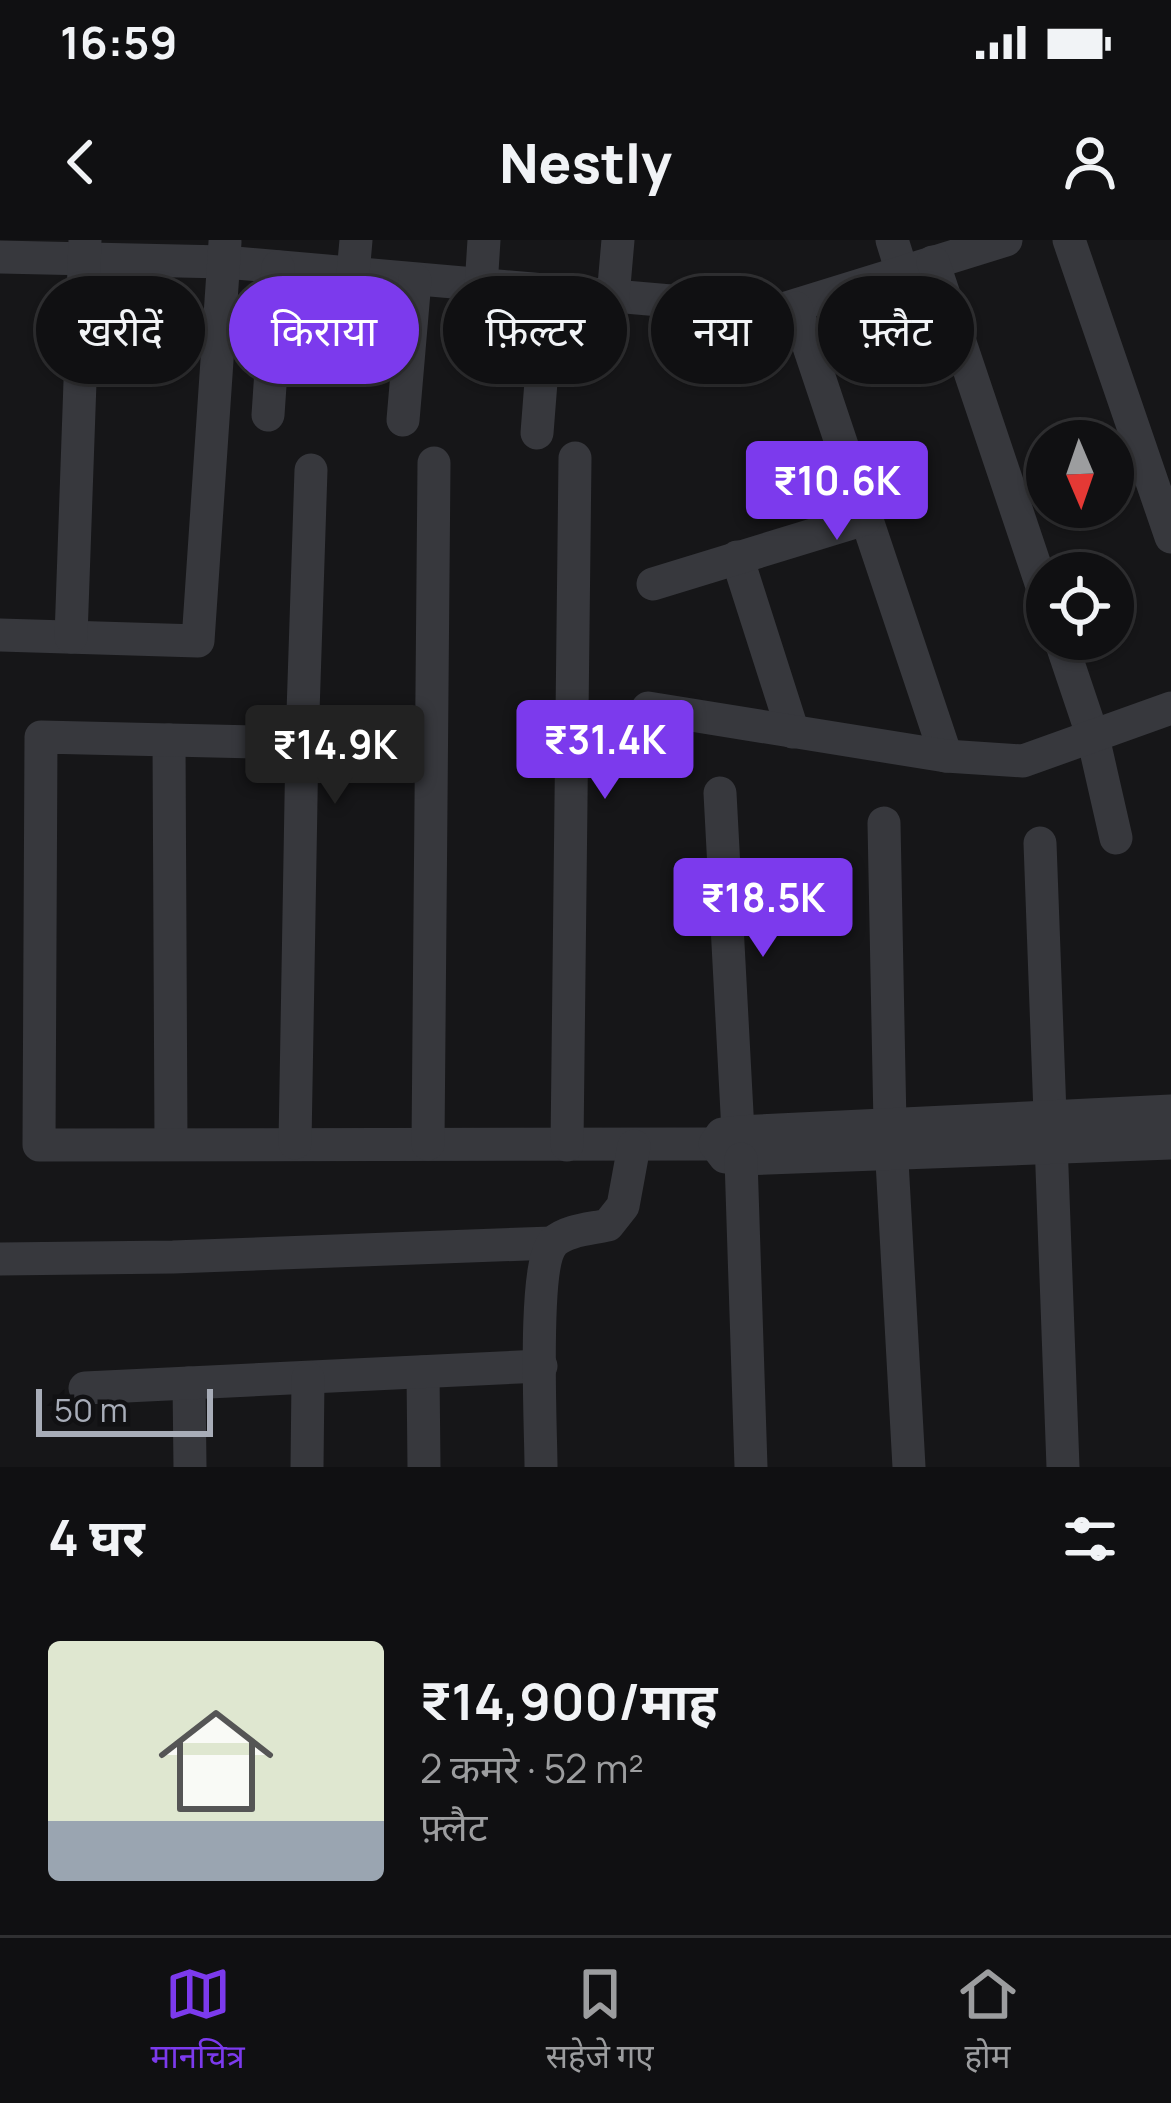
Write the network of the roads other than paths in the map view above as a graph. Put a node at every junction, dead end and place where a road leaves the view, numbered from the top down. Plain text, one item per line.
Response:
1 (356, 240) edge
2 (484, 240) edge
3 (617, 240) edge
4 (1006, 240) edge
5 (1069, 240) edge
6 (85, 249) edge
7 (225, 251) edge
8 (0, 256) edge
9 (909, 258) edge
10 (278, 267) junction
11 (352, 274) junction
12 (373, 276) edge
13 (482, 276) edge
14 (614, 276) edge
15 (627, 298) edge
16 (796, 308) junction
17 (407, 384) edge
18 (541, 384) edge
19 (268, 415) dead end
20 (404, 420) dead end
21 (537, 434) dead end
22 (575, 458) dead end
23 (434, 464) dead end
24 (311, 470) dead end
25 (865, 519) junction
26 (1171, 537) edge
27 (1027, 552) edge
28 (737, 557) junction
29 (653, 584) dead end
30 (0, 635) edge
31 (71, 638) junction
32 (1067, 660) edge
33 (648, 708) dead end
34 (1171, 708) edge
35 (793, 732) junction
36 (1093, 737) junction
37 (169, 740) junction
38 (302, 743) junction
39 (946, 756) junction
40 (720, 793) dead end
41 (884, 823) dead end
42 (1116, 838) dead end
43 (1040, 843) dead end
44 (1171, 1111) edge
45 (1050, 1132) junction
46 (892, 1139) junction
47 (295, 1143) junction
48 (1171, 1143) edge
49 (171, 1144) junction
50 (428, 1144) junction
51 (567, 1145) junction
52 (731, 1145) junction
53 (634, 1146) junction
54 (552, 1244) junction
55 (0, 1258) edge
56 (541, 1366) junction
57 (424, 1372) junction
58 (308, 1378) junction
59 (189, 1384) junction
60 (85, 1388) dead end
61 (190, 1467) edge
62 (308, 1467) edge
63 (424, 1467) edge
64 (541, 1467) edge
65 (751, 1467) edge
66 (909, 1467) edge
67 (1063, 1467) edge

1 - 11 street
2 - 13 street
3 - 14 street
4 - 9 street
5 - 26 street
6 - 7 street
6 - 8 street
6 - 31 street
7 - 10 street
7 - 31 street
9 - 16 street
9 - 27 street
10 - 11 street
10 - 19 street
11 - 12 street
15 - 16 street
16 - 25 street
17 - 20 street
18 - 21 street
22 - 51 street
23 - 50 street
24 - 38 street
25 - 28 street
25 - 39 street
28 - 29 street
28 - 35 street
30 - 31 street
32 - 36 street
33 - 35 street
34 - 36 street
35 - 39 street
36 - 39 street
36 - 42 street
37 - 38 street
37 - 49 street
37 - 49 street
38 - 47 street
40 - 52 street
41 - 46 street
43 - 45 street
44 - 45 street
45 - 46 street
45 - 48 street
45 - 67 street
46 - 52 street
46 - 66 street
47 - 49 street
47 - 50 street
50 - 51 street
51 - 53 street
52 - 53 street
52 - 65 street
53 - 54 street
54 - 55 street
54 - 56 street
56 - 57 street
56 - 64 street
57 - 58 street
57 - 63 street
58 - 59 street
58 - 62 street
59 - 60 street
59 - 61 street

